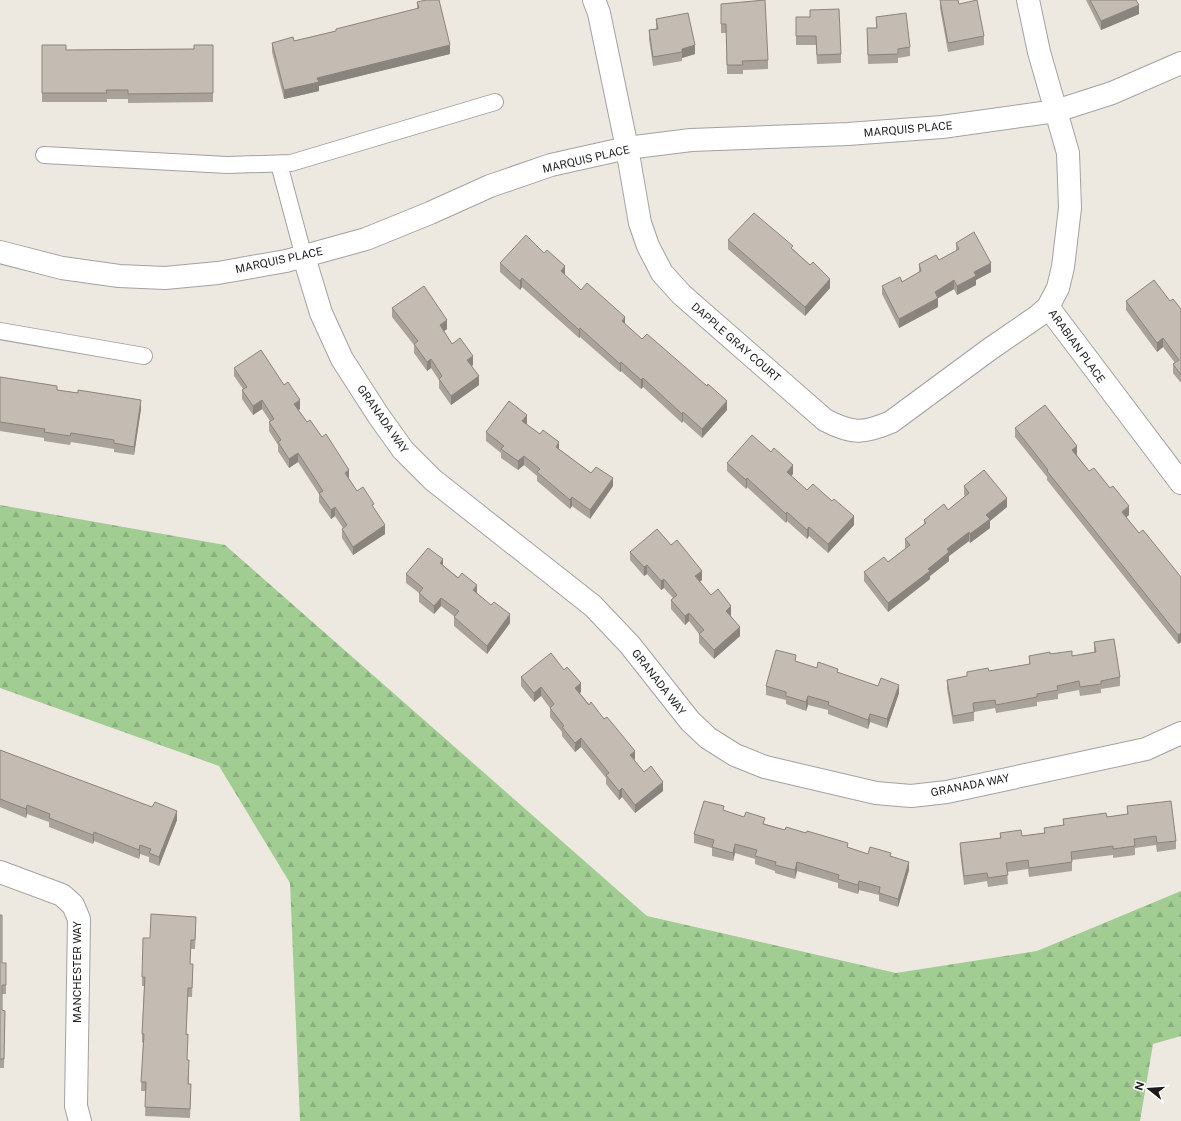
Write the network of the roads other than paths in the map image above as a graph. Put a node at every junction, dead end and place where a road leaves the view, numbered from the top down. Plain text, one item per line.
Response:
1 (594, 0) edge
2 (1028, 0) edge
3 (1181, 63) edge
4 (495, 102) dead end
5 (1056, 111) junction
6 (627, 148) junction
7 (44, 155) dead end
8 (279, 164) junction
9 (0, 252) edge
10 (304, 257) junction
11 (1048, 307) junction
12 (0, 330) edge
13 (144, 356) dead end
14 (1181, 483) edge
15 (1181, 733) edge
16 (0, 872) edge
17 (80, 1121) edge

1 - 6 street, DAPPLE GRAY COURT
2 - 5 street, ARABIAN PLACE
3 - 5 street, MARQUIS PLACE
4 - 8 lane
5 - 6 street, MARQUIS PLACE
5 - 11 street, ARABIAN PLACE
6 - 10 street, MARQUIS PLACE
6 - 11 street, DAPPLE GRAY COURT
7 - 8 lane
8 - 10 lane
9 - 10 street, MARQUIS PLACE
10 - 15 street, GRANADA WAY
11 - 14 street, ARABIAN PLACE
12 - 13 lane
16 - 17 street, MANCHESTER WAY

